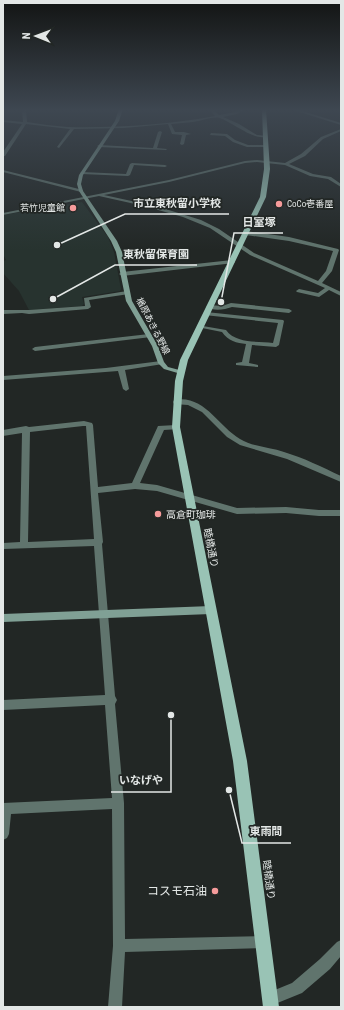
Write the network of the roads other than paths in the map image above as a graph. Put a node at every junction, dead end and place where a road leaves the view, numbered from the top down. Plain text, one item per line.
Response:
1 (93, 156) edge
2 (267, 156) edge
3 (301, 156) edge
4 (267, 162) junction
5 (286, 164) junction
6 (165, 166) dead end
7 (3, 171) edge
8 (82, 173) junction
9 (330, 178) junction
10 (341, 179) edge
11 (341, 186) edge
12 (81, 191) junction
13 (96, 195) junction
14 (84, 198) junction
15 (3, 214) edge
16 (246, 233) junction
17 (239, 247) junction
18 (232, 262) junction
19 (122, 274) junction
20 (319, 282) junction
21 (329, 288) junction
22 (299, 291) dead end
23 (127, 292) junction
24 (341, 294) edge
25 (207, 310) junction
26 (289, 311) dead end
27 (3, 312) edge
28 (199, 326) junction
29 (149, 336) junction
30 (250, 342) junction
31 (35, 349) dead end
32 (161, 363) junction
33 (238, 364) dead end
34 (245, 364) junction
35 (256, 366) dead end
36 (121, 368) junction
37 (181, 372) junction
38 (3, 378) edge
39 (126, 389) dead end
40 (176, 402) junction
41 (176, 427) junction
42 (26, 429) junction
43 (3, 433) edge
44 (341, 480) edge
45 (135, 486) junction
46 (95, 490) junction
47 (188, 496) junction
48 (341, 513) edge
49 (99, 542) junction
50 (24, 545) junction
51 (3, 546) edge
52 (211, 610) junction
53 (104, 614) junction
54 (3, 618) edge
55 (112, 700) junction
56 (3, 705) edge
57 (118, 803) junction
58 (5, 808) edge
59 (3, 834) edge
60 (264, 942) junction
61 (118, 946) junction
62 (341, 946) edge
63 (270, 1003) edge
64 (115, 1007) edge

1 - 8 main road, 楢原あきる野線
2 - 4 main road, 睦橋通り
3 - 5 street
4 - 5 street
4 - 13 street
4 - 16 main road, 睦橋通り
5 - 9 street
6 - 8 street
7 - 12 street
8 - 12 main road, 楢原あきる野線
9 - 10 street
9 - 11 street
12 - 14 main road, 楢原あきる野線
13 - 14 street
13 - 17 street
14 - 15 street
14 - 19 main road, 楢原あきる野線
16 - 17 main road, 睦橋通り
16 - 20 street
17 - 18 main road, 睦橋通り
17 - 20 street
18 - 19 street
18 - 25 main road, 睦橋通り
19 - 23 main road, 楢原あきる野線
20 - 21 street
21 - 22 street
21 - 24 street
23 - 27 street
23 - 29 main road, 楢原あきる野線
25 - 26 street
25 - 28 main road, 睦橋通り
25 - 30 street
28 - 30 street
28 - 37 main road, 睦橋通り
29 - 31 street
29 - 32 main road, 楢原あきる野線
30 - 34 street
32 - 36 street
32 - 37 main road, 楢原あきる野線
33 - 34 street
34 - 35 street
36 - 38 street
36 - 39 street
37 - 40 main road, 睦橋通り
40 - 41 main road, 睦橋通り
40 - 44 street
41 - 45 street
41 - 47 main road, 睦橋通り
42 - 43 street
42 - 46 street
42 - 50 street
45 - 46 street
45 - 47 street
46 - 49 street
47 - 48 street
47 - 52 main road, 睦橋通り
49 - 50 street
49 - 53 street
50 - 51 street
52 - 53 main road
52 - 60 main road, 睦橋通り
53 - 54 main road
53 - 55 street
55 - 56 street
55 - 57 street
57 - 58 street
57 - 61 street
58 - 59 street
60 - 61 street
60 - 63 main road, 睦橋通り
61 - 64 street
62 - 63 street

